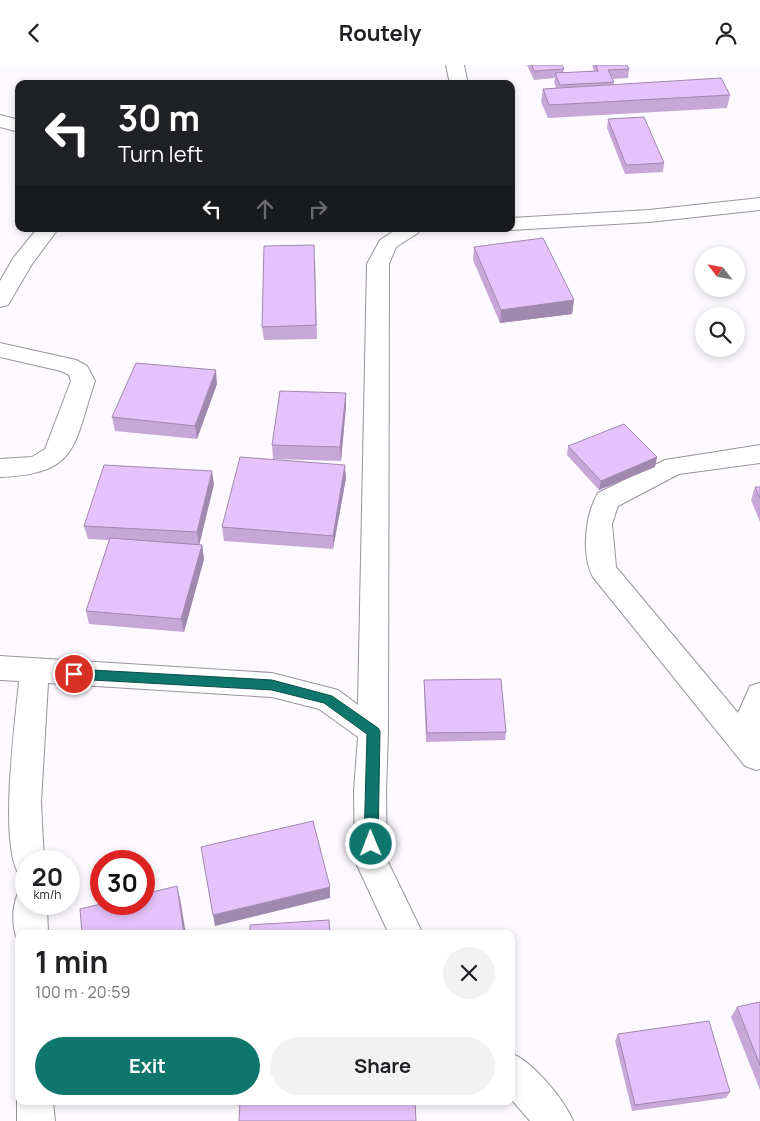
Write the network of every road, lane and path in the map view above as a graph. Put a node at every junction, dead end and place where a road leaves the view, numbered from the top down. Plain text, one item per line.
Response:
1 (455, 65) edge
2 (458, 80) edge
3 (0, 121) edge
4 (15, 125) edge
5 (760, 204) edge
6 (516, 221) edge
7 (46, 232) edge
8 (406, 232) edge
9 (0, 300) edge
10 (0, 350) edge
11 (760, 454) edge
12 (0, 468) edge
13 (0, 668) edge
14 (34, 672) junction
15 (760, 695) edge
16 (373, 731) junction
17 (756, 757) edge
18 (27, 850) edge
19 (30, 915) edge
20 (31, 930) edge
21 (404, 930) edge
22 (515, 1076) edge
23 (35, 1105) edge
24 (36, 1121) edge
25 (554, 1121) edge

1 - 2 street
3 - 4 street
5 - 6 street
7 - 9 street
8 - 16 street
10 - 12 street
11 - 17 street
13 - 14 street
14 - 16 street
14 - 18 street
15 - 17 street
16 - 21 street
19 - 20 street
22 - 25 street
23 - 24 street

